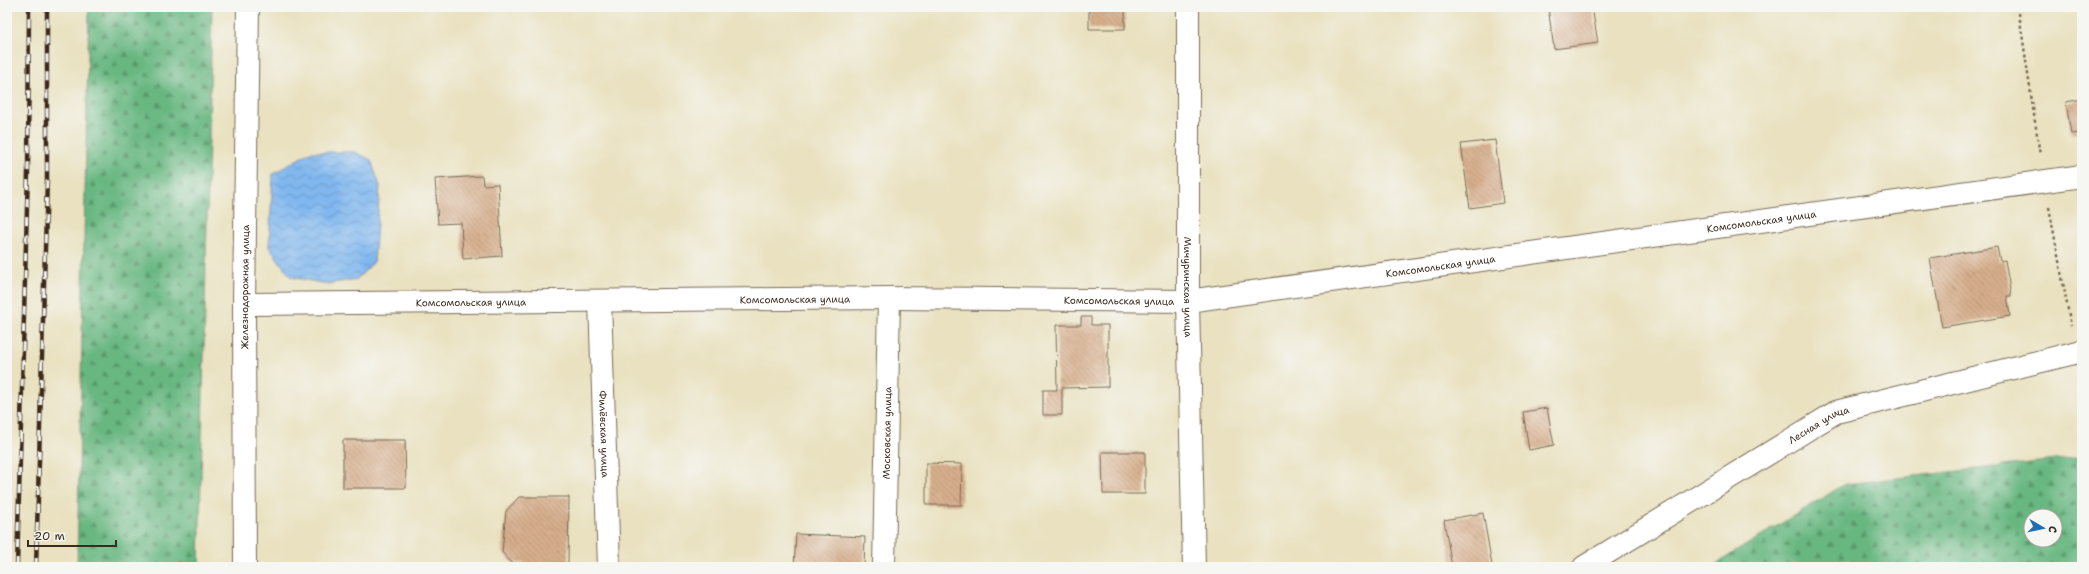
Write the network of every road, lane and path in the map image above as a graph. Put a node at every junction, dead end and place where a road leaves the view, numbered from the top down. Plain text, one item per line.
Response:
1 (248, 7) edge
2 (1188, 7) edge
3 (2082, 176) edge
4 (889, 298) junction
5 (1188, 300) junction
6 (600, 302) junction
7 (244, 304) junction
8 (2082, 352) edge
9 (245, 567) edge
10 (609, 567) edge
11 (884, 567) edge
12 (1194, 567) edge
13 (1584, 567) edge

1 - 7 street, Железнодорожная улица
2 - 5 street, Мичуринская улица
3 - 5 street, Комсомольская улица
4 - 5 street, Комсомольская улица
4 - 6 street, Комсомольская улица
4 - 11 street, Московская улица
5 - 12 street, Мичуринская улица
6 - 7 street, Комсомольская улица
6 - 10 street, Филёвская улица
7 - 9 street, Железнодорожная улица
8 - 13 street, Лесная улица

